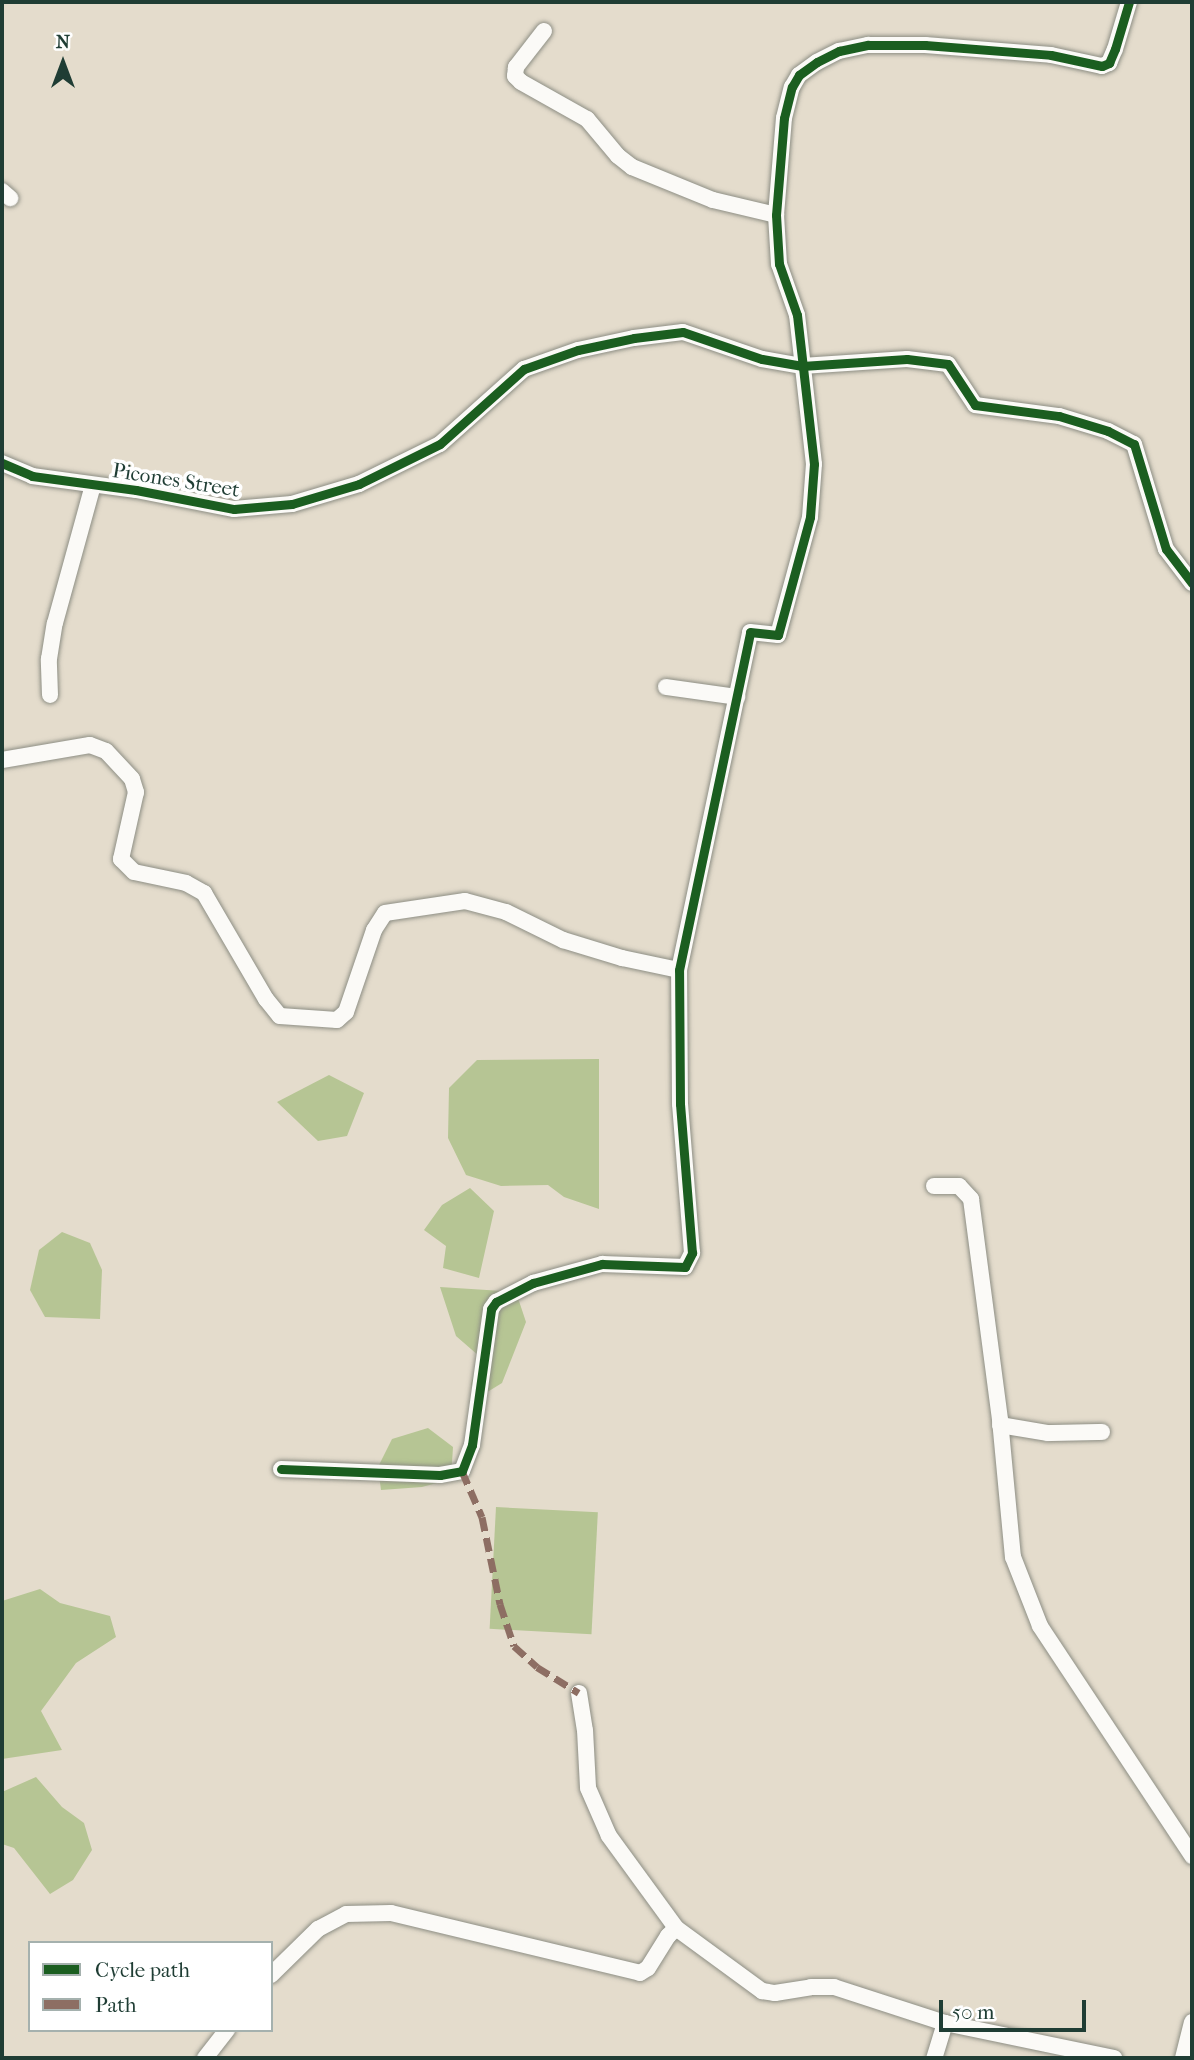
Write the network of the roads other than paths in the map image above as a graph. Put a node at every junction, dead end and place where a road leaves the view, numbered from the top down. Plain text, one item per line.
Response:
1 (1129, 2) edge
2 (544, 31) dead end
3 (776, 215) junction
4 (802, 366) junction
5 (2, 463) edge
6 (93, 485) junction
7 (1192, 583) edge
8 (666, 687) dead end
9 (50, 695) dead end
10 (737, 697) junction
11 (2, 760) edge
12 (679, 970) junction
13 (934, 1186) dead end
14 (1000, 1425) junction
15 (1102, 1432) dead end
16 (281, 1469) dead end
17 (579, 1693) dead end
18 (1192, 1856) edge
19 (677, 1928) junction
20 (273, 1973) edge
21 (1192, 2022) edge
22 (945, 2023) junction
23 (225, 2032) edge
24 (205, 2058) edge
25 (934, 2058) edge
26 (1114, 2058) edge
27 (1183, 2058) edge

1 - 3 street
2 - 3 street
3 - 4 street
4 - 6 street, Picones Street
4 - 7 street, Picones Street
4 - 10 street
5 - 6 street, Picones Street
6 - 9 street
8 - 10 street
10 - 12 street
11 - 12 street
12 - 16 street
13 - 14 street
14 - 15 street
14 - 18 street
17 - 19 street
19 - 20 street
19 - 22 street
21 - 27 street
22 - 25 street
22 - 26 street
23 - 24 street

